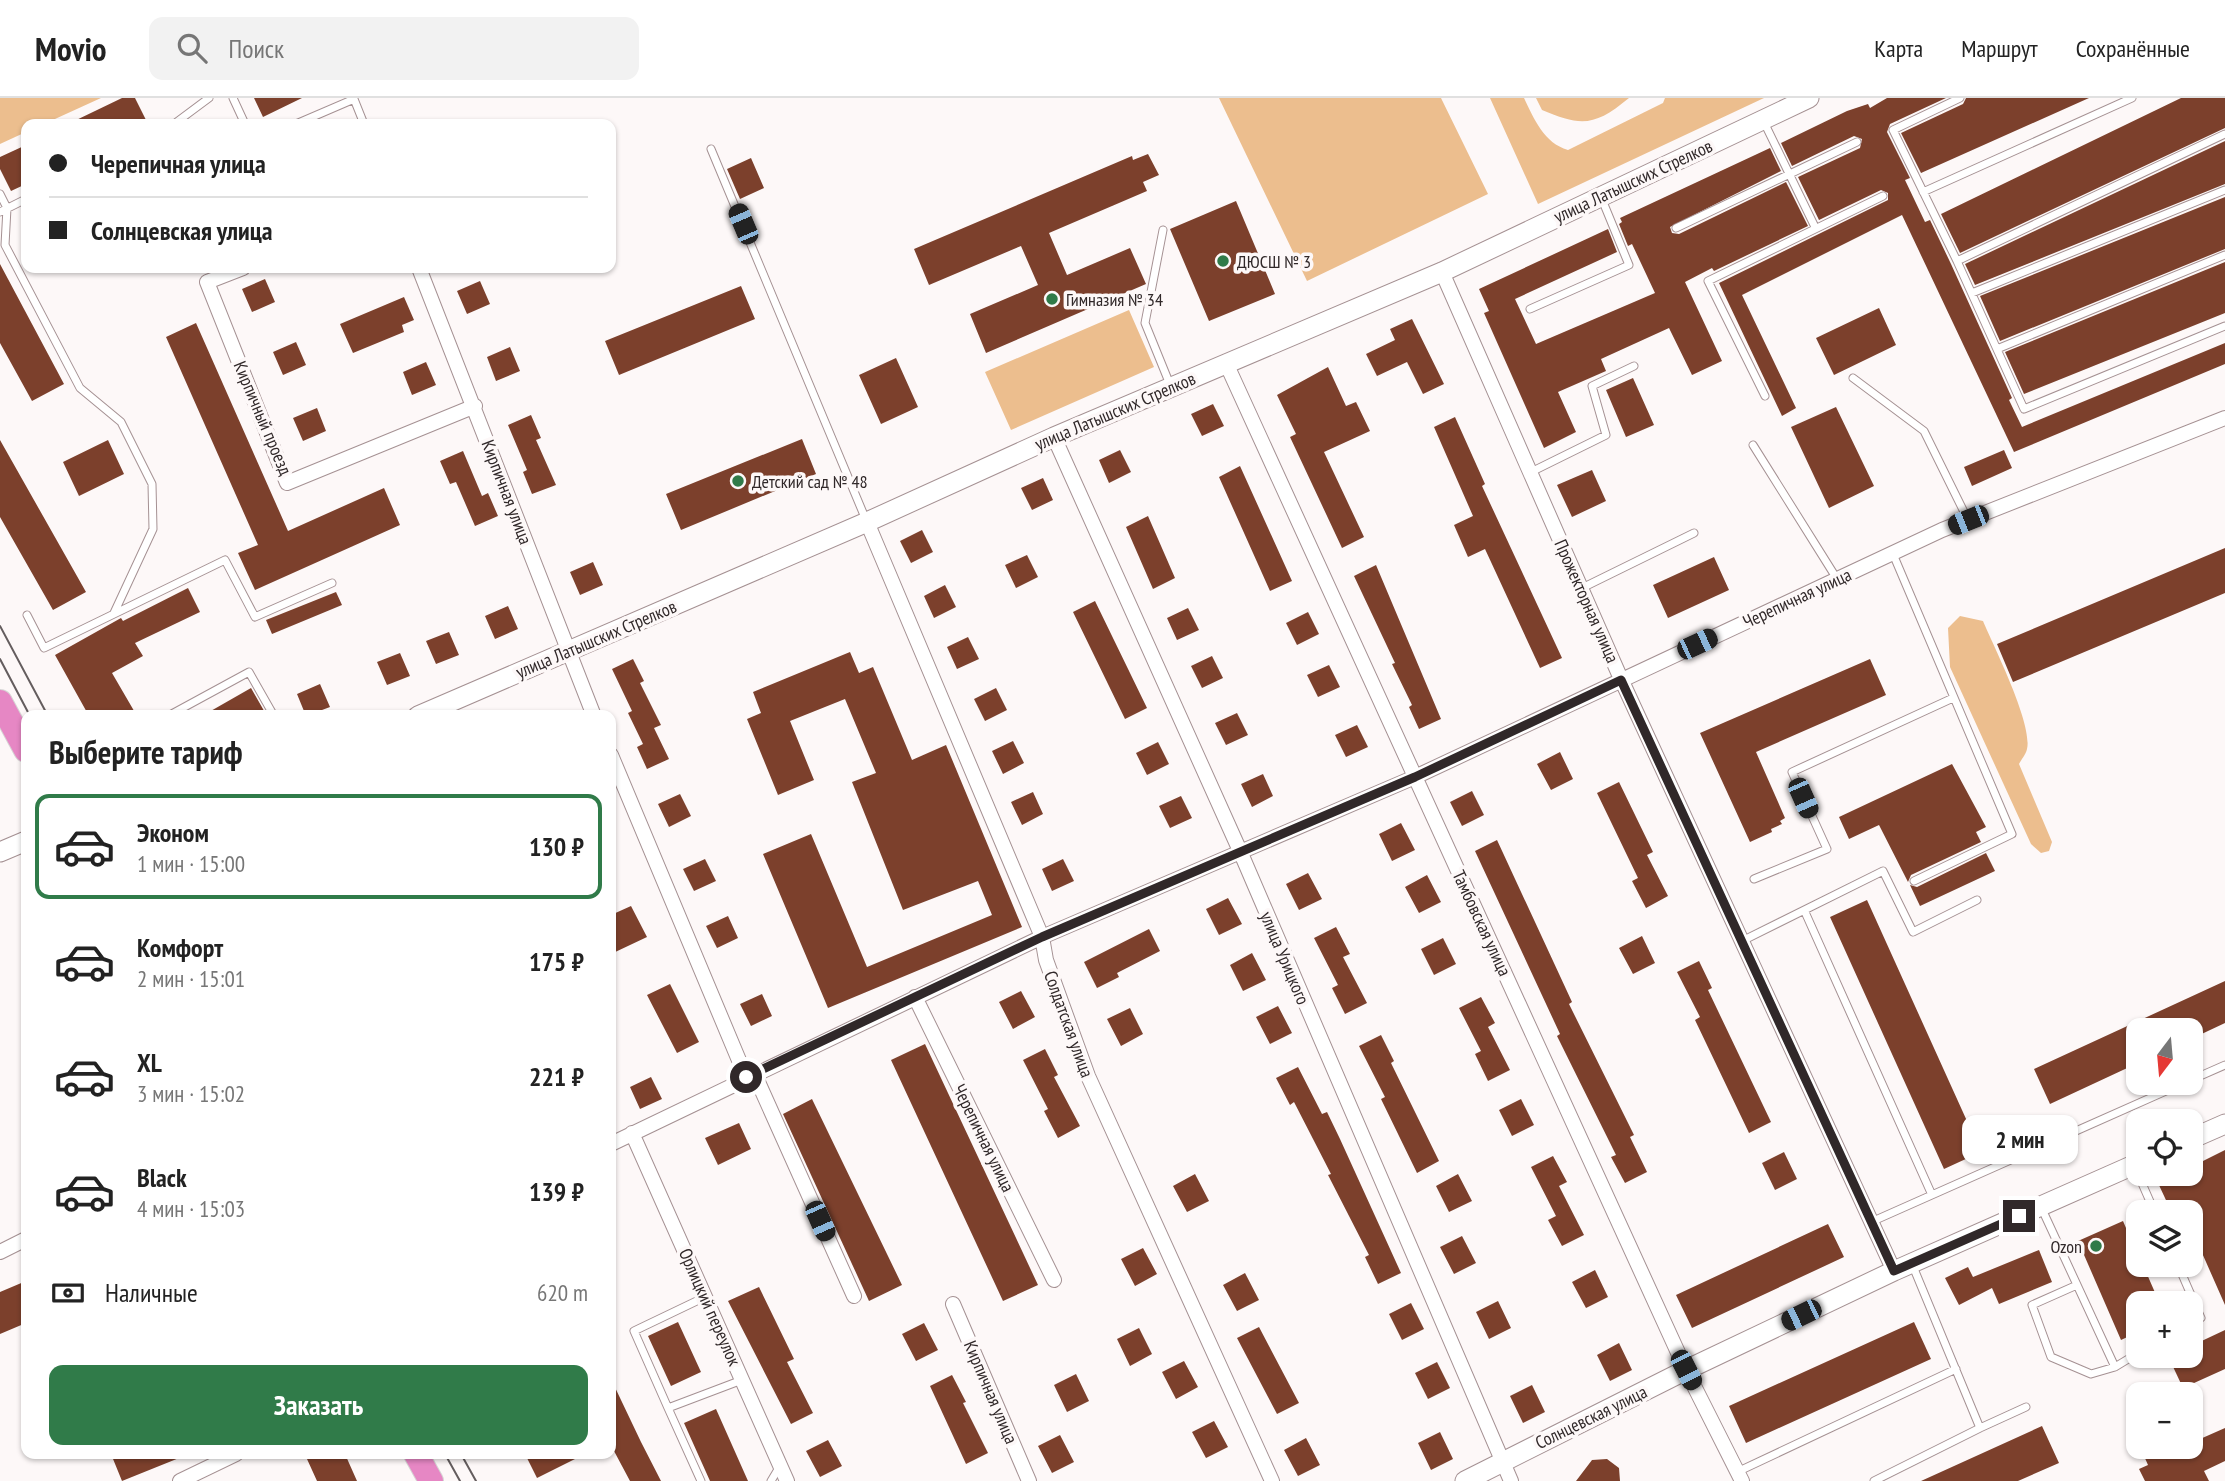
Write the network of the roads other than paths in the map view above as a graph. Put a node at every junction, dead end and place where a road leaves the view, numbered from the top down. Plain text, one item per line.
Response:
1 (209, 98) edge
2 (233, 98) edge
3 (1809, 98) edge
4 (1960, 98) edge
5 (2132, 98) edge
6 (355, 99) edge
7 (181, 119) edge
8 (243, 119) edge
9 (308, 119) edge
10 (362, 119) edge
11 (1763, 120) junction
12 (2225, 134) edge
13 (1857, 142) dead end
14 (711, 149) dead end
15 (1789, 174) junction
16 (2225, 190) edge
17 (1923, 192) junction
18 (0, 194) edge
19 (1883, 195) dead end
20 (1600, 197) junction
21 (21, 201) edge
22 (3, 210) edge
23 (1815, 227) junction
24 (1676, 229) dead end
25 (1163, 230) dead end
26 (2225, 255) edge
27 (1957, 261) junction
28 (1442, 272) junction
29 (230, 273) edge
30 (421, 273) edge
31 (1972, 293) junction
32 (1530, 309) dead end
33 (2225, 326) edge
34 (1997, 349) junction
35 (1226, 363) junction
36 (1634, 366) dead end
37 (1853, 378) dead end
38 (1171, 387) junction
39 (1765, 396) dead end
40 (475, 406) junction
41 (2225, 418) edge
42 (1054, 437) junction
43 (1754, 444) dead end
44 (1530, 472) junction
45 (1968, 520) junction
46 (867, 522) junction
47 (1694, 533) dead end
48 (1893, 553) junction
49 (1837, 579) junction
50 (332, 583) dead end
51 (1581, 588) junction
52 (114, 612) junction
53 (27, 615) dead end
54 (567, 651) junction
55 (1621, 680) junction
56 (1953, 698) junction
57 (0, 702) edge
58 (179, 710) edge
59 (270, 710) edge
60 (432, 710) edge
61 (592, 710) edge
62 (21, 741) edge
63 (616, 767) edge
64 (1415, 777) junction
65 (21, 843) edge
66 (1240, 850) junction
67 (0, 852) edge
68 (1754, 879) dead end
69 (1914, 881) dead end
70 (1977, 900) dead end
71 (1805, 912) junction
72 (1042, 937) junction
73 (1742, 941) junction
74 (915, 997) junction
75 (2225, 1065) edge
76 (750, 1075) junction
77 (2203, 1075) edge
78 (2155, 1096) edge
79 (2225, 1124) edge
80 (632, 1133) junction
81 (2203, 1134) edge
82 (616, 1141) edge
83 (2126, 1168) edge
84 (1932, 1195) junction
85 (2040, 1206) junction
86 (1871, 1222) junction
87 (21, 1242) edge
88 (0, 1252) edge
89 (1903, 1267) junction
90 (1054, 1280) dead end
91 (2077, 1284) junction
92 (854, 1296) dead end
93 (705, 1297) junction
94 (953, 1304) dead end
95 (2126, 1360) edge
96 (2115, 1367) junction
97 (1956, 1369) junction
98 (1686, 1370) junction
99 (742, 1380) junction
100 (2026, 1407) dead end
101 (668, 1408) junction
102 (1980, 1427) junction
103 (226, 1459) edge
104 (419, 1459) edge
105 (1502, 1461) junction
106 (780, 1465) junction
107 (1740, 1476) edge
108 (180, 1481) edge
109 (431, 1481) edge
110 (701, 1481) edge
111 (771, 1481) edge
112 (787, 1481) edge
113 (1029, 1481) edge
114 (1272, 1481) edge
115 (1465, 1481) edge
116 (1511, 1481) edge
117 (1874, 1481) edge

1 - 7 lane
2 - 8 lane
3 - 11 street, улица Латышских Стрелков
4 - 17 lane
5 - 17 lane
6 - 9 lane
6 - 10 lane
11 - 15 lane
11 - 20 street, улица Латышских Стрелков
12 - 27 lane
13 - 15 lane
14 - 46 lane
15 - 23 lane
15 - 24 lane
16 - 31 lane
17 - 27 lane
18 - 22 lane
19 - 23 lane
20 - 28 street, улица Латышских Стрелков
20 - 32 lane
21 - 22 lane
22 - 52 lane
23 - 39 lane
25 - 38 lane
26 - 34 lane
27 - 31 lane
28 - 35 street, улица Латышских Стрелков
28 - 44 street, Прожекторная улица
29 - 40 street, Кирпичный проезд
30 - 40 street, Кирпичная улица
31 - 34 lane
33 - 34 lane
35 - 38 street, улица Латышских Стрелков
35 - 64 street, Тамбовская улица
36 - 44 lane
37 - 45 lane
38 - 42 street, улица Латышских Стрелков
40 - 54 street, Кирпичная улица
41 - 45 street, Черепичная улица
42 - 46 street, улица Латышских Стрелков
42 - 66 street, улица Урицкого
43 - 49 lane
44 - 51 street, Прожекторная улица
45 - 48 street, Черепичная улица
46 - 54 street, улица Латышских Стрелков
46 - 72 street, Солдатская улица
47 - 51 lane
48 - 49 street, Черепичная улица
48 - 56 lane
49 - 55 street, Черепичная улица
50 - 52 lane
51 - 55 street, Прожекторная улица
52 - 53 lane
54 - 60 street, улица Латышских Стрелков
54 - 61 street, Кирпичная улица
55 - 64 street, Черепичная улица
55 - 73 street, Прожекторная улица
56 - 68 lane
56 - 69 lane
57 - 62 highway
58 - 59 lane
63 - 76 street
64 - 66 street, Черепичная улица
64 - 98 street, Тамбовская улица
65 - 67 street
66 - 72 street, Черепичная улица
66 - 105 street, улица Урицкого
70 - 71 lane
71 - 73 lane
71 - 84 lane
72 - 74 street, Черепичная улица
72 - 114 street, Солдатская улица
73 - 86 street, Прожекторная улица
74 - 76 street, Черепичная улица
74 - 90 street, Черепичная улица
75 - 77 lane
76 - 80 street, Черепичная улица
76 - 92 street
78 - 84 lane
79 - 81 street
80 - 82 street, Черепичная улица
80 - 93 street, Орлицкий переулок
83 - 85 street, Солнцевская улица
84 - 86 lane
85 - 89 street, Солнцевская улица
85 - 91 lane
86 - 89 street, Прожекторная улица
87 - 88 street
89 - 97 lane
89 - 98 street, Солнцевская улица
91 - 96 lane
91 - 96 lane
93 - 99 street, Орлицкий переулок
93 - 101 lane
94 - 113 street, Кирпичная улица
95 - 96 lane
97 - 102 lane
97 - 107 lane
98 - 105 street, Солнцевская улица
98 - 107 street, Тамбовская улица
99 - 101 lane
99 - 106 street, Орлицкий переулок
100 - 102 lane
101 - 110 lane
102 - 117 lane
103 - 108 street
104 - 109 highway
105 - 115 street, Солнцевская улица
105 - 116 street, улица Урицкого
106 - 111 lane
106 - 112 street, Орлицкий переулок

